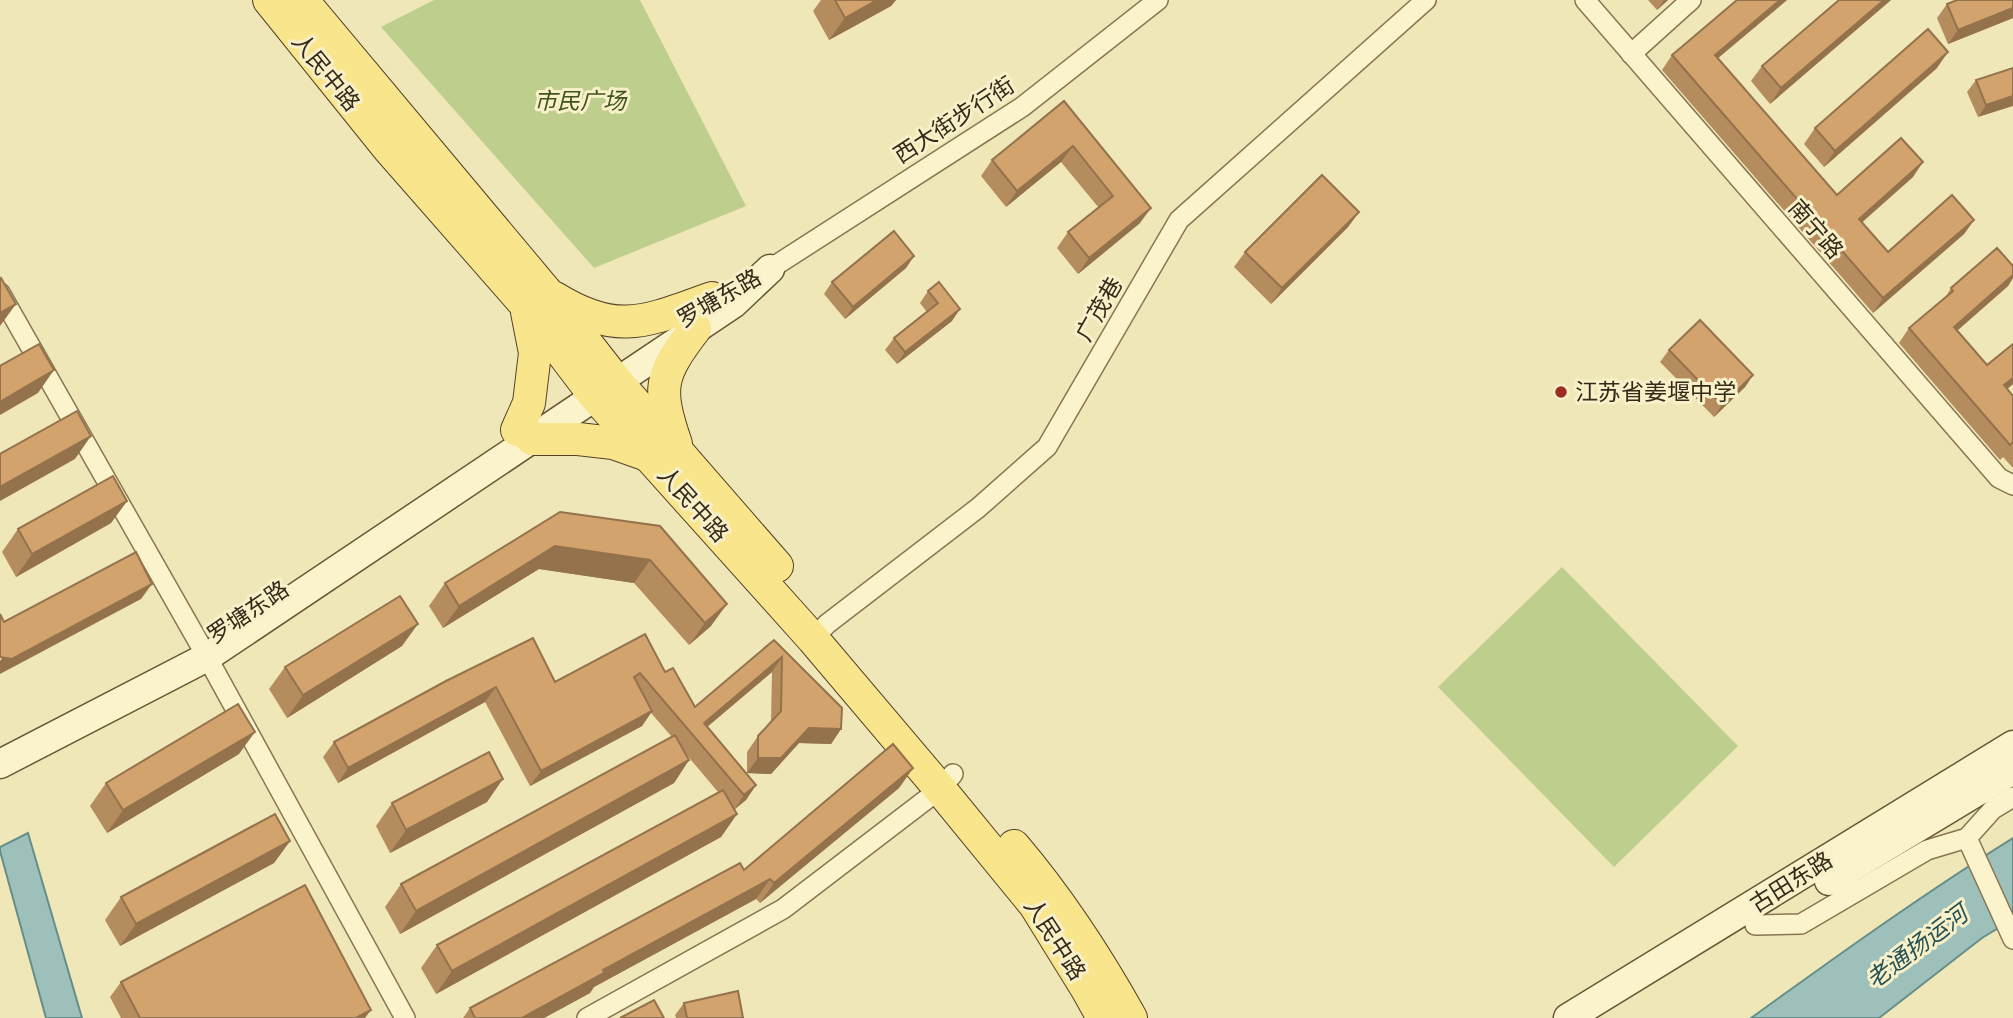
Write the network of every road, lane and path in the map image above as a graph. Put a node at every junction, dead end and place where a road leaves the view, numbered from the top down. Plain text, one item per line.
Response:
1 (269, 0) edge
2 (302, 0) edge
3 (1158, 0) edge
4 (1426, 0) edge
5 (1585, 0) edge
6 (1691, 0) edge
7 (1632, 54) junction
8 (770, 269) junction
9 (0, 293) edge
10 (712, 298) junction
11 (537, 299) junction
12 (695, 329) junction
13 (601, 382) junction
14 (524, 434) junction
15 (665, 456) junction
16 (2013, 485) edge
17 (820, 631) junction
18 (203, 651) junction
19 (2013, 745) edge
20 (0, 748) edge
21 (0, 764) edge
22 (2013, 770) edge
23 (947, 782) junction
24 (2013, 797) edge
25 (1968, 838) junction
26 (1755, 925) junction
27 (2013, 939) edge
28 (405, 1018) edge
29 (587, 1018) edge
30 (1103, 1018) edge
31 (1131, 1018) edge
32 (1568, 1018) edge
33 (1602, 1018) edge

1 - 11 main road, 人民中路
2 - 11 main road, 人民中路
3 - 8 street, 西大街步行街
4 - 17 street, 广茂巷
5 - 7 street, 南宁路
6 - 7 street
7 - 16 street, 南宁路
8 - 10 street, 罗塘东路
8 - 12 street, 罗塘东路
9 - 18 street
10 - 11 main road
10 - 13 street, 罗塘东路
11 - 13 main road, 人民中路
11 - 14 main road
12 - 13 street, 罗塘东路
12 - 15 main road
13 - 14 street, 罗塘东路
13 - 15 main road, 人民中路
14 - 15 main road
14 - 18 street, 罗塘东路
15 - 17 main road, 人民中路
17 - 23 main road, 人民中路
18 - 20 street, 罗塘东路
18 - 21 street, 罗塘东路
18 - 28 street
19 - 32 street, 古田东路
22 - 26 street, 古田东路
23 - 29 street
23 - 30 main road, 人民中路
23 - 31 main road, 人民中路
24 - 25 street
25 - 26 street
25 - 27 street
26 - 33 street, 古田东路

